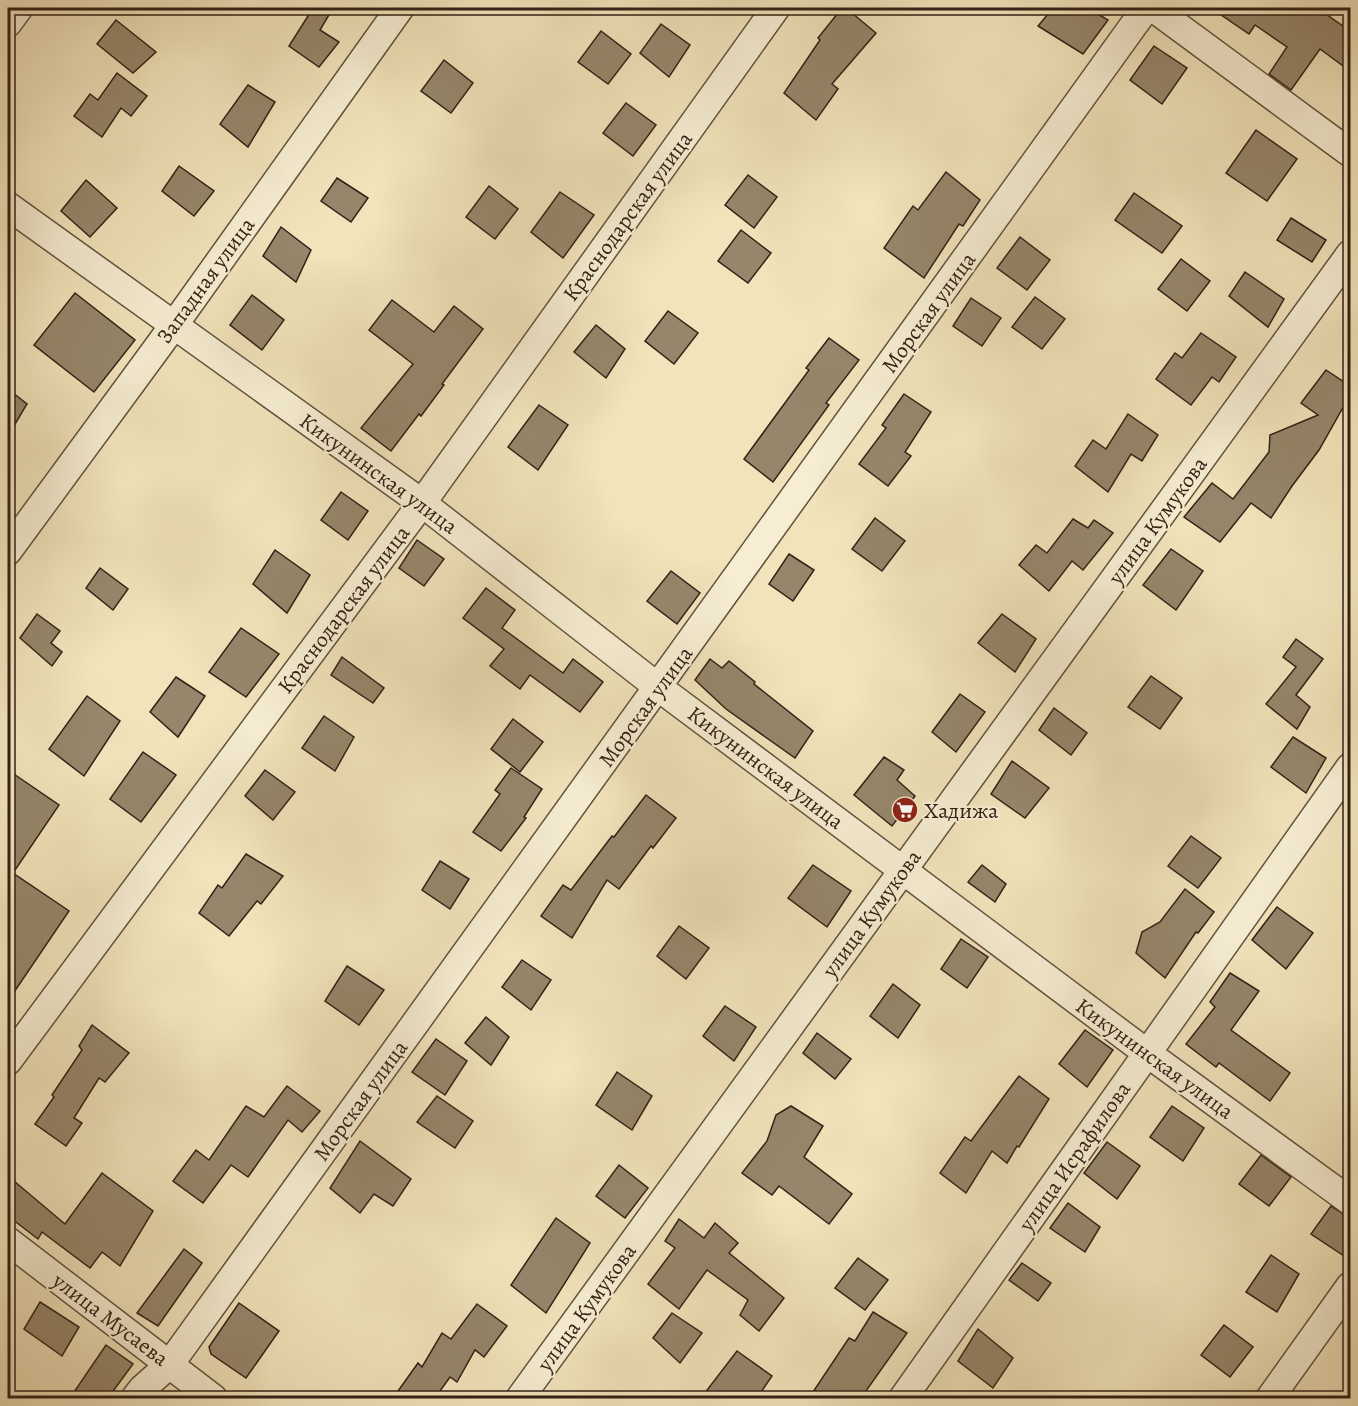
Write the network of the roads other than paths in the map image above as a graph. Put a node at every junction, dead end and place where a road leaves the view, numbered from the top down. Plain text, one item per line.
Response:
1 (19, 8) edge
2 (400, 8) edge
3 (776, 8) edge
4 (1146, 8) edge
5 (1153, 8) edge
6 (8, 23) edge
7 (1350, 153) edge
8 (8, 206) edge
9 (1350, 254) edge
10 (174, 325) junction
11 (422, 503) junction
12 (8, 551) edge
13 (658, 687) junction
14 (1350, 766) edge
15 (902, 869) junction
16 (1147, 1053) junction
17 (8, 1060) edge
18 (1350, 1201) edge
19 (8, 1241) edge
20 (1350, 1286) edge
21 (170, 1364) junction
22 (135, 1398) edge
23 (213, 1398) edge
24 (519, 1398) edge
25 (903, 1398) edge
26 (1270, 1398) edge

1 - 6 street
2 - 10 street, Западная улица
3 - 11 street, Краснодарская улица
4 - 13 street, Морская улица
5 - 7 street
8 - 10 street, Кикунинская улица
9 - 15 street, улица Кумукова
10 - 11 street, Кикунинская улица
10 - 12 street, Западная улица
11 - 13 street, Кикунинская улица
11 - 17 street, Краснодарская улица
13 - 15 street, Кикунинская улица
13 - 21 street, Морская улица
14 - 16 street, улица Исрафилова
15 - 16 street, Кикунинская улица
15 - 24 street, улица Кумукова
16 - 18 street, Кикунинская улица
16 - 25 street, улица Исрафилова
19 - 21 street, улица Мусаева
20 - 26 street
21 - 22 street, Морская улица
21 - 23 street, улица Мусаева

